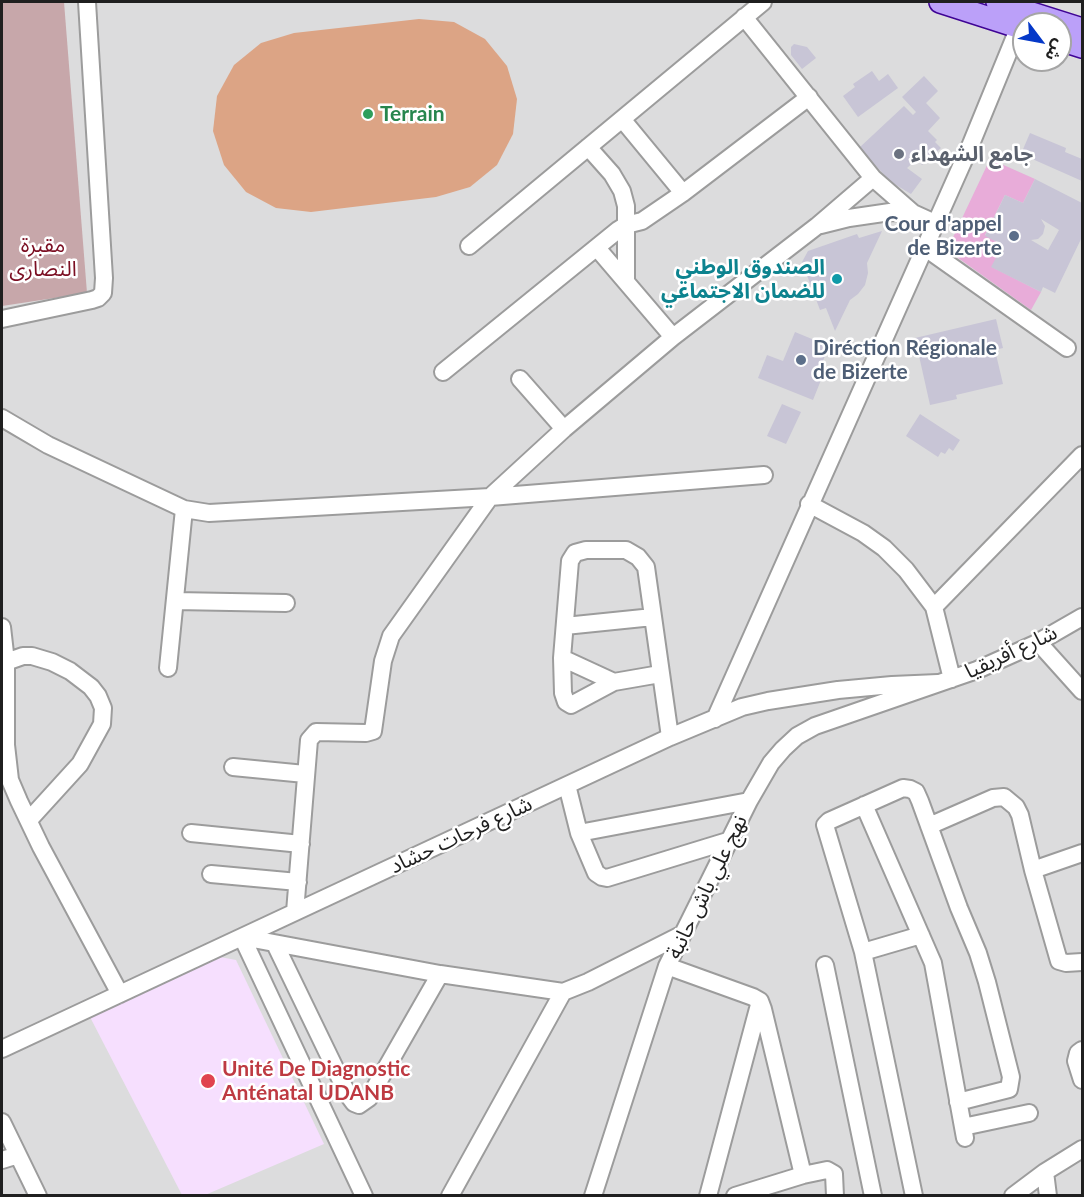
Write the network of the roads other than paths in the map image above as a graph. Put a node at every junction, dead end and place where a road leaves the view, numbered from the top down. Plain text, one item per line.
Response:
1 (87, 2) edge
2 (763, 2) edge
3 (940, 2) edge
4 (997, 2) edge
5 (1012, 14) edge
6 (744, 17) junction
7 (1012, 20) edge
8 (1012, 49) edge
9 (809, 97) junction
10 (622, 119) junction
11 (588, 147) junction
12 (873, 178) junction
13 (682, 193) junction
14 (913, 213) junction
15 (935, 223) junction
16 (626, 225) junction
17 (817, 226) junction
18 (469, 246) dead end
19 (924, 247) junction
20 (597, 248) junction
21 (626, 281) junction
22 (2, 319) edge
23 (673, 337) junction
24 (1067, 348) dead end
25 (443, 372) dead end
26 (520, 379) dead end
27 (2, 418) edge
28 (564, 429) junction
29 (1083, 455) edge
30 (764, 475) dead end
31 (490, 497) junction
32 (809, 504) junction
33 (184, 509) junction
34 (175, 602) junction
35 (286, 603) dead end
36 (934, 607) junction
37 (653, 617) junction
38 (1083, 617) edge
39 (565, 626) junction
40 (2, 627) edge
41 (1038, 642) junction
42 (562, 658) junction
43 (6, 662) junction
44 (168, 668) dead end
45 (660, 674) junction
46 (945, 681) junction
47 (614, 682) junction
48 (1083, 691) edge
49 (715, 719) junction
50 (670, 737) junction
51 (233, 767) dead end
52 (305, 774) junction
53 (6, 782) edge
54 (567, 785) junction
55 (749, 801) junction
56 (864, 805) junction
57 (28, 820) junction
58 (929, 826) junction
59 (191, 833) dead end
60 (579, 833) junction
61 (731, 840) junction
62 (301, 844) junction
63 (1083, 854) edge
64 (1033, 870) junction
65 (211, 874) dead end
66 (298, 882) junction
67 (295, 912) junction
68 (681, 935) junction
69 (921, 935) junction
70 (242, 937) junction
71 (275, 944) junction
72 (863, 952) junction
73 (1083, 962) edge
74 (825, 965) dead end
75 (667, 966) junction
76 (440, 974) junction
77 (563, 992) junction
78 (120, 994) junction
79 (760, 1001) junction
80 (2, 1049) edge
81 (1083, 1050) edge
82 (1083, 1080) edge
83 (958, 1102) junction
84 (1029, 1113) dead end
85 (2, 1122) edge
86 (1082, 1153) edge
87 (10, 1158) edge
88 (1045, 1172) junction
89 (803, 1174) junction
90 (38, 1196) edge
91 (364, 1196) edge
92 (450, 1196) edge
93 (593, 1196) edge
94 (708, 1196) edge
95 (735, 1196) edge
96 (836, 1196) edge
97 (873, 1196) edge
98 (914, 1196) edge
99 (1013, 1196) edge
100 (1048, 1196) edge

1 - 22 street
2 - 6 street
3 - 7 main road
4 - 5 main road
6 - 9 street
6 - 10 street
8 - 15 street
9 - 12 street
9 - 13 street
10 - 11 street
10 - 13 street
11 - 16 street
11 - 18 street
12 - 14 street
12 - 17 street
13 - 16 street
14 - 15 street
14 - 17 street
15 - 19 street
16 - 20 street
16 - 21 street
17 - 23 street
19 - 24 street
19 - 32 street
20 - 21 street
20 - 25 street
21 - 23 street
23 - 28 street
26 - 28 street
27 - 33 street
28 - 31 street
29 - 36 street
30 - 31 street
31 - 33 street
31 - 52 street
32 - 36 street
32 - 49 street
33 - 34 street
34 - 35 street
34 - 44 street
36 - 46 street
37 - 39 street
37 - 39 street
37 - 45 street
38 - 41 street, شارع أفريقيا
39 - 42 street
40 - 43 street
41 - 46 street, شارع أفريقيا
41 - 48 street
42 - 47 street
42 - 47 street
43 - 53 street
43 - 57 street
45 - 47 street
45 - 50 street
46 - 49 street, شارع فرحات حشاد
46 - 55 street, نهج علي باش حانبة
49 - 50 street, شارع فرحات حشاد
50 - 54 street, شارع فرحات حشاد
51 - 52 street
52 - 62 street
53 - 57 street
54 - 60 street
54 - 67 street, شارع فرحات حشاد
55 - 60 street
55 - 61 street, نهج علي باش حانبة
56 - 58 street
56 - 69 street
56 - 72 street
57 - 78 street
58 - 64 street
58 - 83 street
59 - 62 street
60 - 61 street
61 - 68 street, نهج علي باش حانبة
62 - 66 street
63 - 64 street
64 - 73 street
65 - 66 street
66 - 67 street
67 - 70 street, شارع فرحات حشاد
68 - 75 street, نهج علي باش حانبة
68 - 77 street
69 - 72 street
69 - 83 street
70 - 71 street
70 - 78 street, شارع فرحات حشاد
70 - 91 street
71 - 76 street
71 - 76 street
72 - 98 street
74 - 97 street
75 - 79 street
75 - 93 street, نهج علي باش حانبة
76 - 77 street
77 - 92 street
78 - 80 street, شارع فرحات حشاد
79 - 89 street
79 - 94 street
81 - 82 street
83 - 84 street
85 - 87 street
86 - 88 street
87 - 90 street
88 - 99 street
88 - 100 street
89 - 95 street
89 - 96 street

